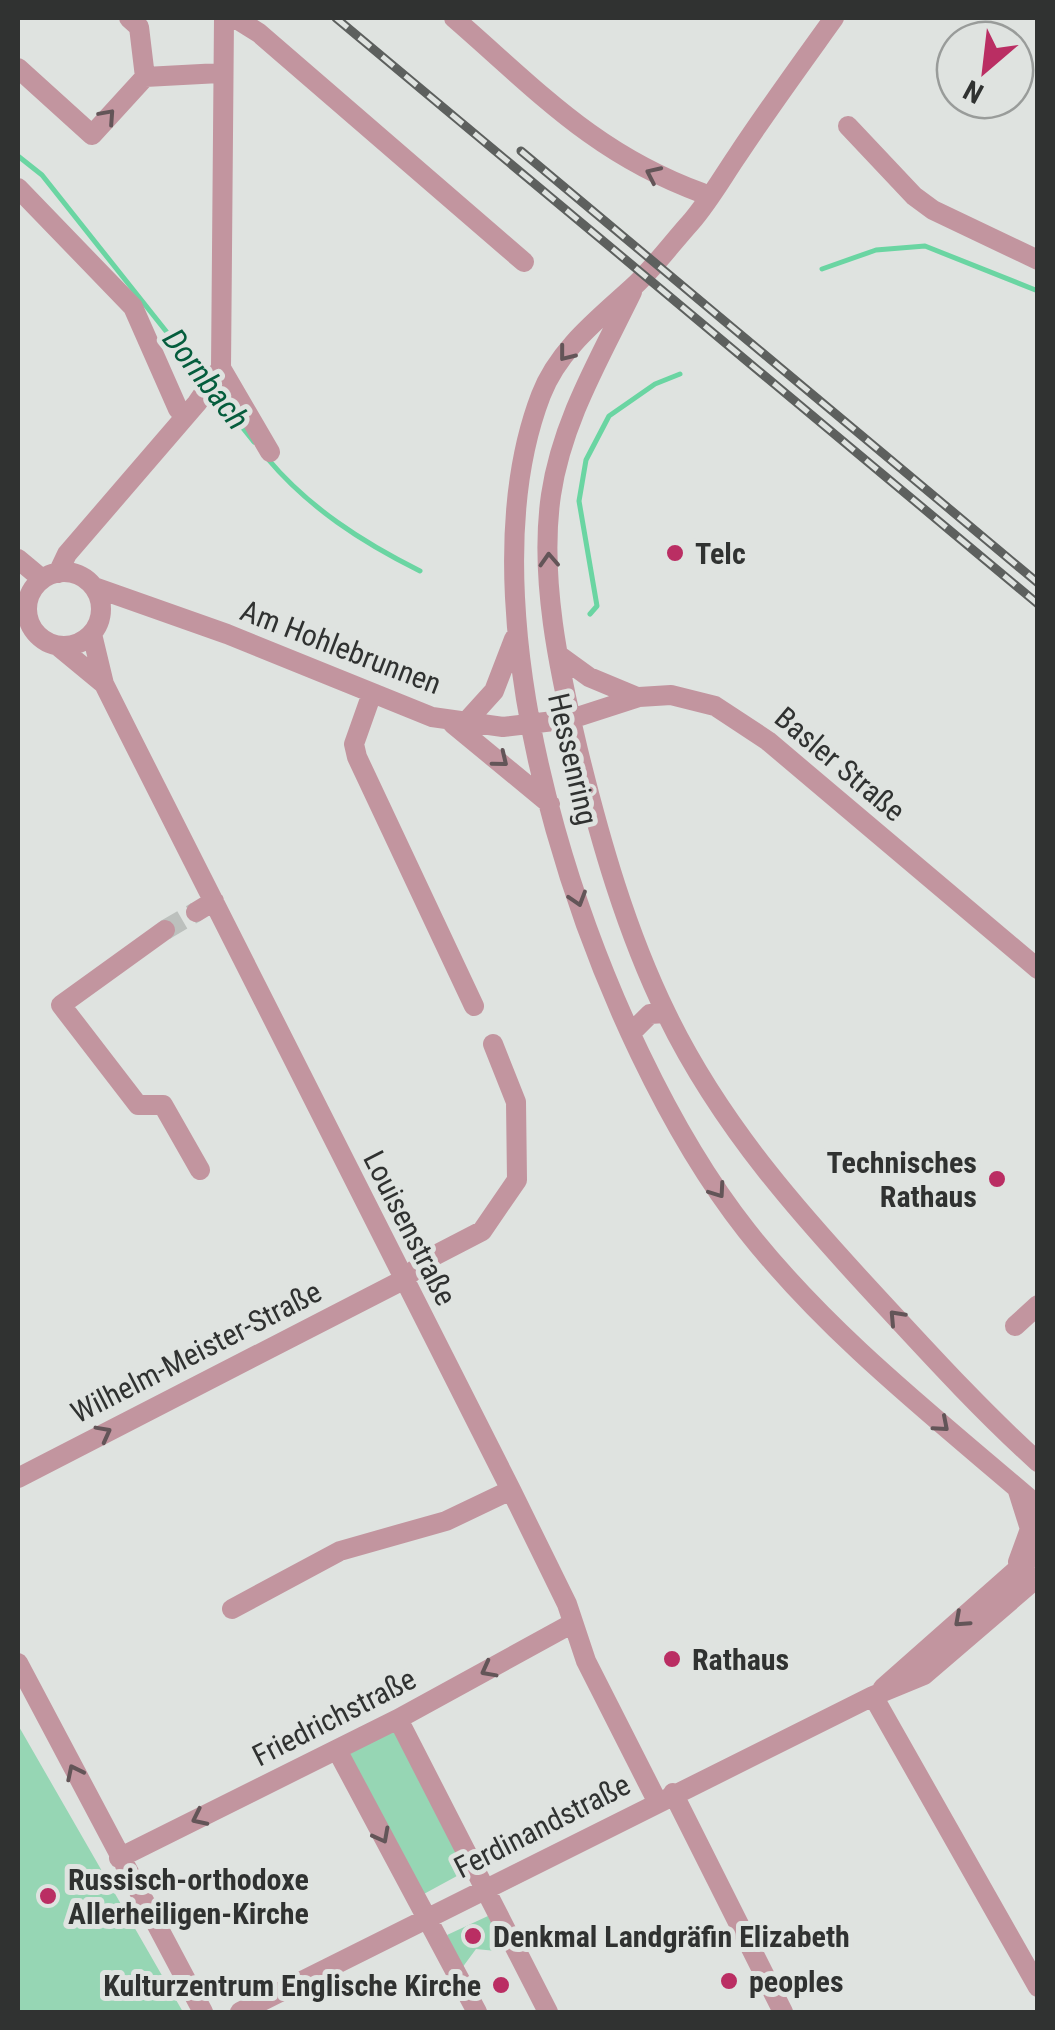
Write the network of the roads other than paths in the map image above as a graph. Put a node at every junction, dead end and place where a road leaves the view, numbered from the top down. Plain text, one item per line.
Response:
1 (129, 18) edge
2 (224, 18) edge
3 (235, 18) edge
4 (454, 18) edge
5 (834, 18) edge
6 (18, 68) edge
7 (220, 73) junction
8 (144, 76) junction
9 (848, 126) dead end
10 (732, 162) junction
11 (18, 188) edge
12 (702, 194) junction
13 (676, 236) junction
14 (1038, 260) edge
15 (524, 262) dead end
16 (636, 286) junction
17 (220, 371) junction
18 (191, 409) junction
19 (270, 452) dead end
20 (95, 522) junction
21 (18, 559) edge
22 (50, 576) junction
23 (89, 582) junction
24 (22, 603) edge
25 (152, 607) junction
26 (102, 610) junction
27 (516, 632) junction
28 (92, 634) junction
29 (18, 640) edge
30 (50, 643) junction
31 (560, 656) junction
32 (104, 684) junction
33 (371, 696) junction
34 (639, 697) junction
35 (571, 718) junction
36 (456, 722) junction
37 (532, 724) junction
38 (551, 805) junction
39 (165, 930) tunnel mouth
40 (1038, 969) edge
41 (474, 1006) dead end
42 (666, 1013) junction
43 (630, 1032) junction
44 (493, 1044) dead end
45 (200, 1170) dead end
46 (403, 1280) junction
47 (1038, 1305) edge
48 (1016, 1326) dead end
49 (1038, 1462) edge
50 (18, 1478) edge
51 (1018, 1489) junction
52 (511, 1490) junction
53 (1038, 1506) edge
54 (1038, 1552) edge
55 (1029, 1579) edge
56 (232, 1609) dead end
57 (573, 1623) junction
58 (18, 1663) edge
59 (874, 1696) junction
60 (398, 1718) junction
61 (337, 1750) junction
62 (665, 1797) junction
63 (118, 1858) junction
64 (486, 1889) junction
65 (426, 1920) junction
66 (1038, 1988) edge
67 (776, 2009) edge
68 (203, 2012) edge
69 (240, 2012) edge
70 (477, 2012) edge
71 (548, 2012) edge

1 - 8 street
2 - 7 street
3 - 15 street
12 -> 4 street
5 - 10 street
6 -> 8 street
7 - 8 street
7 - 17 street
9 - 14 street
10 - 12 street
10 - 13 street
11 - 18 street
12 - 13 street
13 - 16 street
16 -> 27 street, Hessenring
31 -> 16 street, Hessenring
17 - 18 street
17 - 19 street
18 - 20 street
20 - 22 street
20 - 23 street
21 - 22 street
22 - 23 street
22 - 24 street
23 - 25 street, Am Hohlebrunnen
23 - 26 street
24 - 30 street
25 - 26 street, Am Hohlebrunnen
25 - 33 street, Am Hohlebrunnen
26 - 28 street
27 - 36 street
27 - 37 street, Hessenring
28 - 30 street
28 - 32 street, Louisenstraße
29 - 30 street
30 - 32 street, Louisenstraße
31 - 34 street, Hessenring
31 - 35 street, Hessenring
32 - 46 street, Louisenstraße
33 - 36 street, Am Hohlebrunnen
33 - 41 street
34 - 35 street, Basler Straße
34 - 40 street, Basler Straße
35 - 37 street, Am Hohlebrunnen
35 - 42 street, Hessenring
36 - 37 street, Am Hohlebrunnen
36 -> 38 street
37 - 38 street, Hessenring
38 -> 43 street, Hessenring
39 - 45 street
42 - 43 street
49 -> 42 street, Hessenring
43 -> 51 street, Hessenring
44 - 46 street, Wilhelm-Meister-Straße
50 -> 46 street, Wilhelm-Meister-Straße
46 - 52 street, Louisenstraße
47 - 48 street
51 - 53 street, Hessenring
51 - 55 street
52 - 56 street
52 - 57 street, Louisenstraße
54 - 55 street, Ferdinandstraße
55 - 59 street, Ferdinandstraße
57 -> 60 street, Friedrichstraße
57 - 62 street, Louisenstraße
63 -> 58 street
59 - 62 street, Ferdinandstraße
59 - 66 street
60 - 61 street, Friedrichstraße
60 - 64 street
61 -> 63 street, Friedrichstraße
61 -> 65 street
62 - 64 street, Ferdinandstraße
62 - 67 street, Louisenstraße
63 - 68 street
64 - 65 street, Ferdinandstraße
64 - 71 street
65 - 69 street, Ferdinandstraße
65 - 70 street

